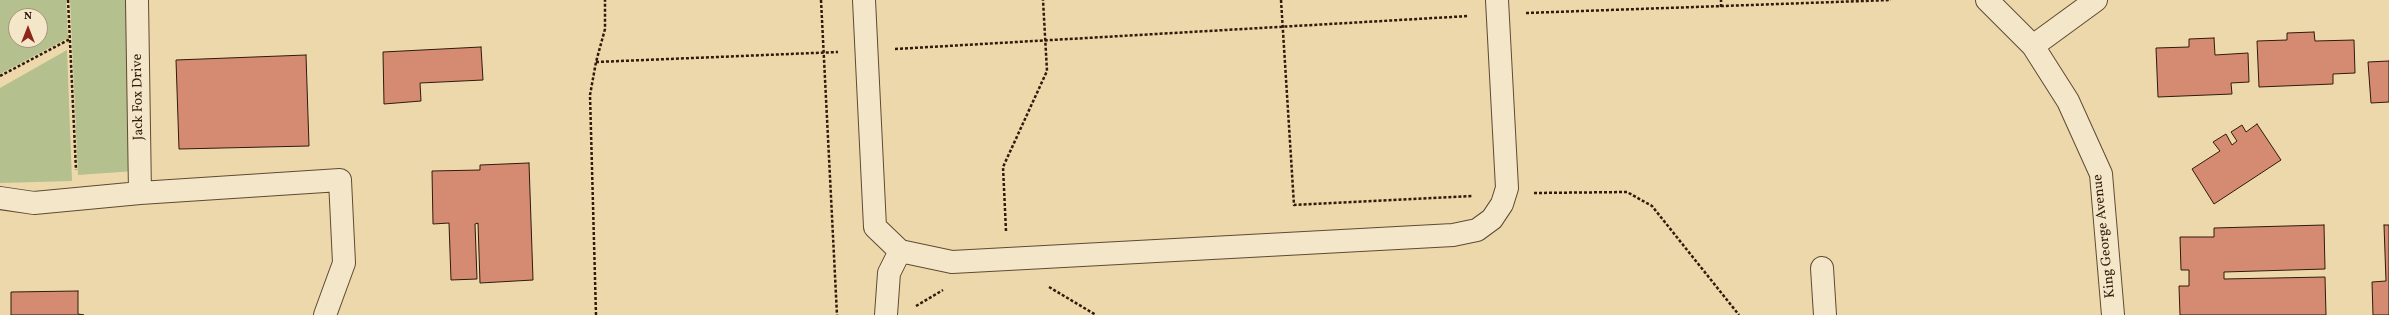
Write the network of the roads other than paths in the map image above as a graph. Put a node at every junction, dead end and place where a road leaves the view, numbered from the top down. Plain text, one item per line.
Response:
1 (137, 0) edge
2 (864, 0) edge
3 (1987, 0) edge
4 (2096, 0) edge
5 (1497, 7) edge
6 (2033, 46) junction
7 (140, 193) junction
8 (0, 198) edge
9 (900, 251) junction
10 (1822, 268) dead end
11 (325, 315) edge
12 (886, 315) edge
13 (1825, 315) edge
14 (2113, 315) edge

1 - 7 street, Jack Fox Drive
2 - 9 street
3 - 6 street, King George Avenue
4 - 6 street
5 - 9 street
6 - 14 street, King George Avenue
7 - 8 street
7 - 11 street
9 - 12 street
10 - 13 street

